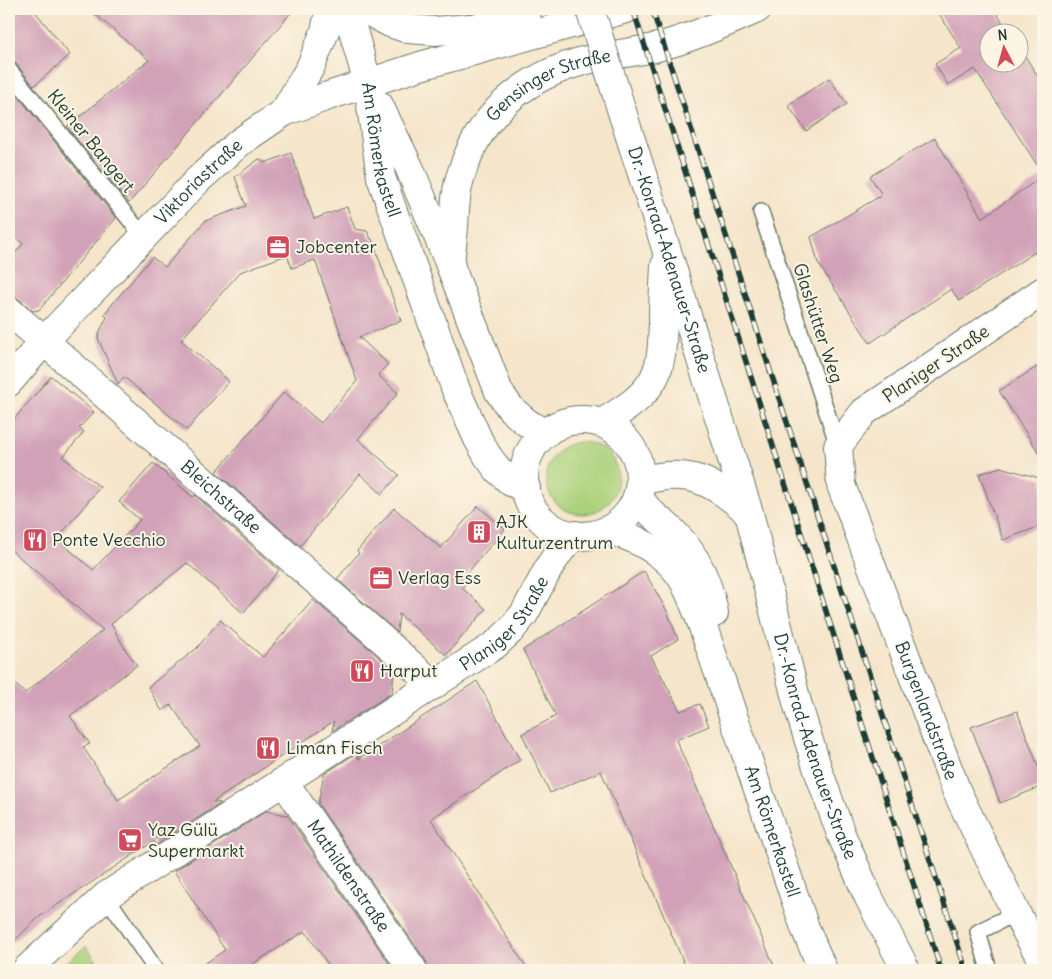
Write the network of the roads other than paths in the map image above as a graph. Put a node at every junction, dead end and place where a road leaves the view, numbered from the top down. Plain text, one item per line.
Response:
1 (330, 9) edge
2 (346, 9) edge
3 (366, 9) edge
4 (626, 9) edge
5 (757, 9) edge
6 (595, 12) edge
7 (9, 70) edge
8 (368, 84) junction
9 (284, 112) junction
10 (762, 212) dead end
11 (144, 236) junction
12 (665, 245) junction
13 (450, 265) junction
14 (1043, 291) edge
15 (9, 311) edge
16 (44, 341) junction
17 (9, 382) edge
18 (602, 424) junction
19 (545, 434) junction
20 (838, 446) junction
21 (639, 487) junction
22 (526, 488) junction
23 (749, 513) junction
24 (605, 531) junction
25 (575, 535) junction
26 (434, 684) junction
27 (725, 691) junction
28 (284, 782) junction
29 (106, 896) junction
30 (1016, 913) junction
31 (1043, 962) edge
32 (26, 970) edge
33 (156, 970) edge
34 (413, 970) edge
35 (823, 970) edge
36 (906, 970) edge
37 (989, 970) edge

1 - 9 street
2 - 8 street
3 - 6 street
4 - 6 street
5 - 13 street, Gensinger Straße
6 - 8 street
6 - 12 street, Dr.-Konrad-Adenauer-Straße, bridge
7 - 11 lane, Kleiner Bangert
8 - 9 street, Viktoriastraße
8 - 13 street, Am Römerkastell
8 - 22 street, Am Römerkastell
9 - 11 street, Viktoriastraße
10 - 20 lane, Glashütter Weg
11 - 16 street, Viktoriastraße
12 - 18 street
12 - 23 street, Dr.-Konrad-Adenauer-Straße
13 - 19 street, Am Römerkastell
14 - 20 street, Planiger Straße
15 - 16 street, Bleichstraße
16 - 17 street, Viktoriastraße
16 - 26 street, Bleichstraße
18 - 19 street, Am Römerkastell
18 - 21 street, Am Römerkastell
19 - 22 street, Am Römerkastell
20 - 30 street, Burgenlandstraße
21 - 23 street
21 - 24 street, Am Römerkastell
21 - 27 street, Am Römerkastell
22 - 25 street, Am Römerkastell
23 - 36 street, Dr.-Konrad-Adenauer-Straße
24 - 25 street, Am Römerkastell
24 - 27 street, Am Römerkastell
25 - 26 street, Planiger Straße
26 - 28 street, Planiger Straße
27 - 35 street, Am Römerkastell
28 - 29 street, Planiger Straße
28 - 34 street, Mathildenstraße
29 - 32 street, Planiger Straße
29 - 33 lane
30 - 31 street, Burgenlandstraße
30 - 37 lane

